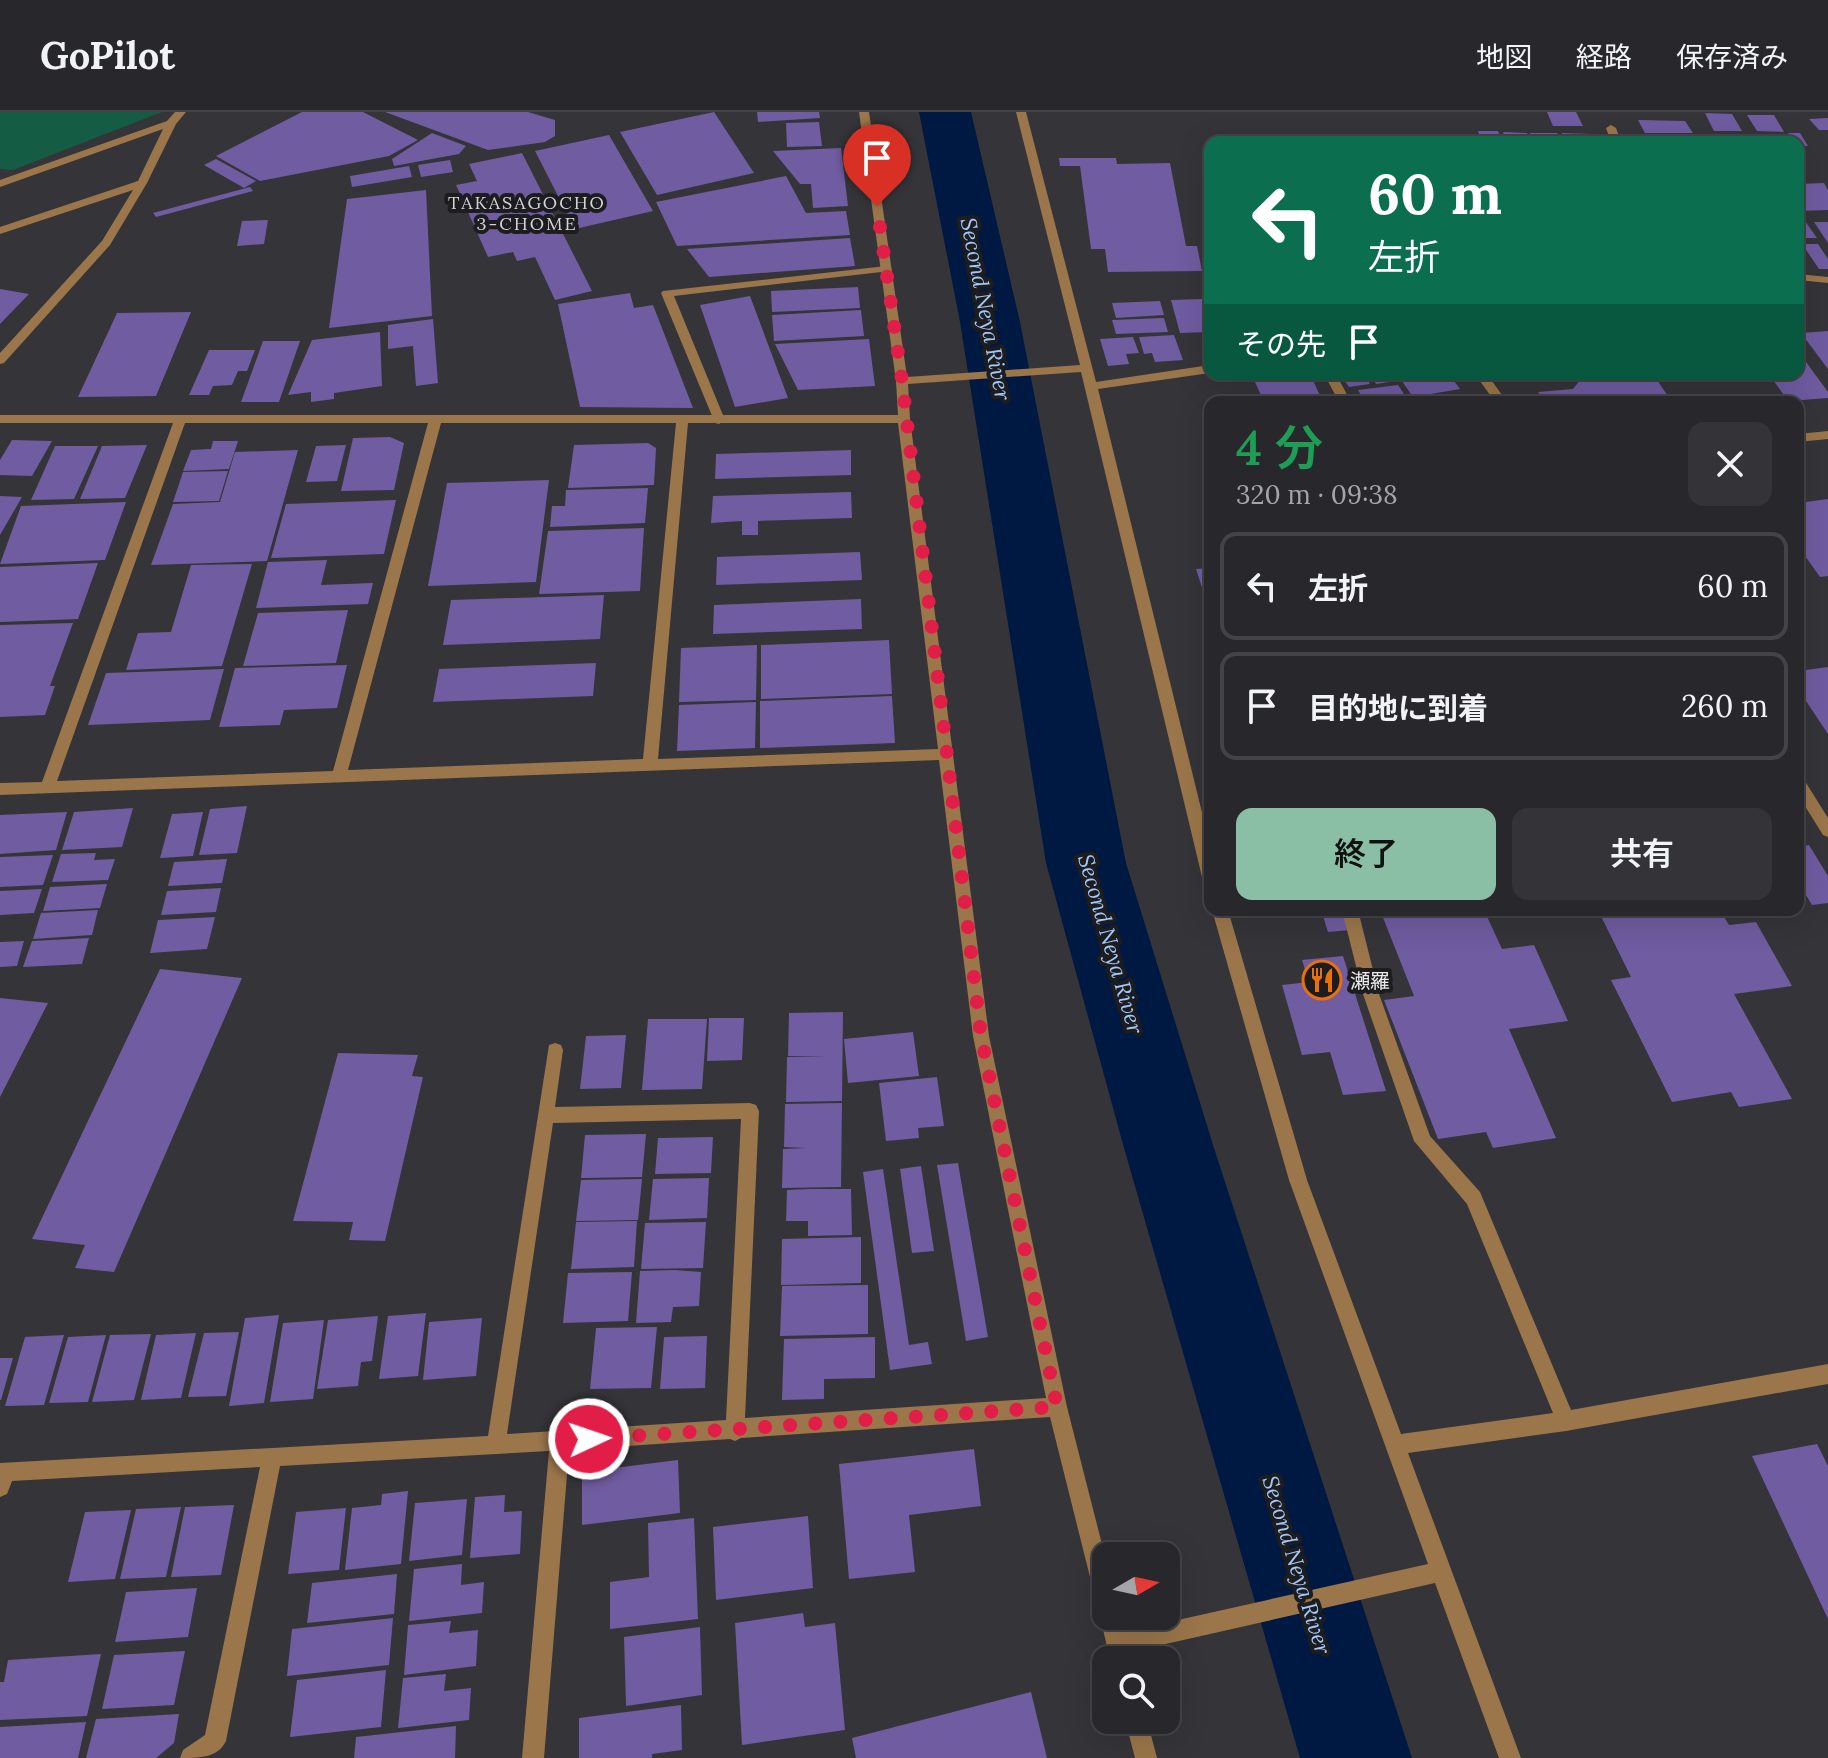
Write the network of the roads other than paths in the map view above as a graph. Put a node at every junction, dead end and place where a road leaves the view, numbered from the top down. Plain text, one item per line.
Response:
1 (181, 112) edge
2 (864, 112) edge
3 (1021, 112) edge
4 (171, 123) junction
5 (1611, 128) dead end
6 (1614, 136) edge
7 (142, 183) junction
8 (0, 184) edge
9 (0, 231) edge
10 (886, 269) junction
11 (1804, 278) edge
12 (1828, 280) edge
13 (0, 360) edge
14 (1085, 368) junction
15 (1204, 370) edge
16 (902, 381) junction
17 (1091, 386) junction
18 (0, 419) edge
19 (904, 419) junction
20 (180, 420) junction
21 (682, 420) junction
22 (719, 420) junction
23 (435, 421) junction
24 (1828, 435) edge
25 (1804, 437) edge
26 (945, 754) junction
27 (650, 764) junction
28 (340, 774) junction
29 (47, 787) junction
30 (0, 789) edge
31 (1805, 805) edge
32 (1828, 831) edge
33 (1204, 852) edge
34 (1222, 916) edge
35 (1352, 916) edge
36 (555, 1050) dead end
37 (545, 1115) junction
38 (1828, 1374) edge
39 (1057, 1407) junction
40 (1566, 1421) junction
41 (735, 1431) junction
42 (560, 1441) junction
43 (496, 1445) junction
44 (1395, 1445) junction
45 (272, 1459) junction
46 (0, 1487) edge
47 (1092, 1546) edge
48 (1442, 1571) junction
49 (1143, 1646) edge
50 (1140, 1734) edge
51 (191, 1758) edge
52 (533, 1758) edge
53 (1146, 1758) edge
54 (1510, 1758) edge

1 - 4 street
2 - 10 street
3 - 14 street
4 - 7 street
4 - 8 street
5 - 6 street
7 - 9 street
7 - 13 street
10 - 16 street
10 - 22 street
11 - 12 street
14 - 16 street
14 - 17 street
15 - 17 street
16 - 19 street
17 - 33 street
18 - 20 street
19 - 22 street
19 - 26 street
20 - 23 street
20 - 29 street
21 - 22 street
21 - 23 street
21 - 27 street
23 - 28 street
24 - 25 street
26 - 27 street
26 - 39 street
27 - 28 street
28 - 29 street
29 - 30 street
31 - 32 street
34 - 44 street
35 - 40 street
36 - 37 street
37 - 41 street
37 - 43 street
38 - 40 street
39 - 41 street
39 - 47 street
40 - 44 street
41 - 42 street
42 - 43 street
42 - 52 street
43 - 45 street
44 - 48 street
45 - 46 street
45 - 51 street
48 - 49 street
48 - 54 street
50 - 53 street

